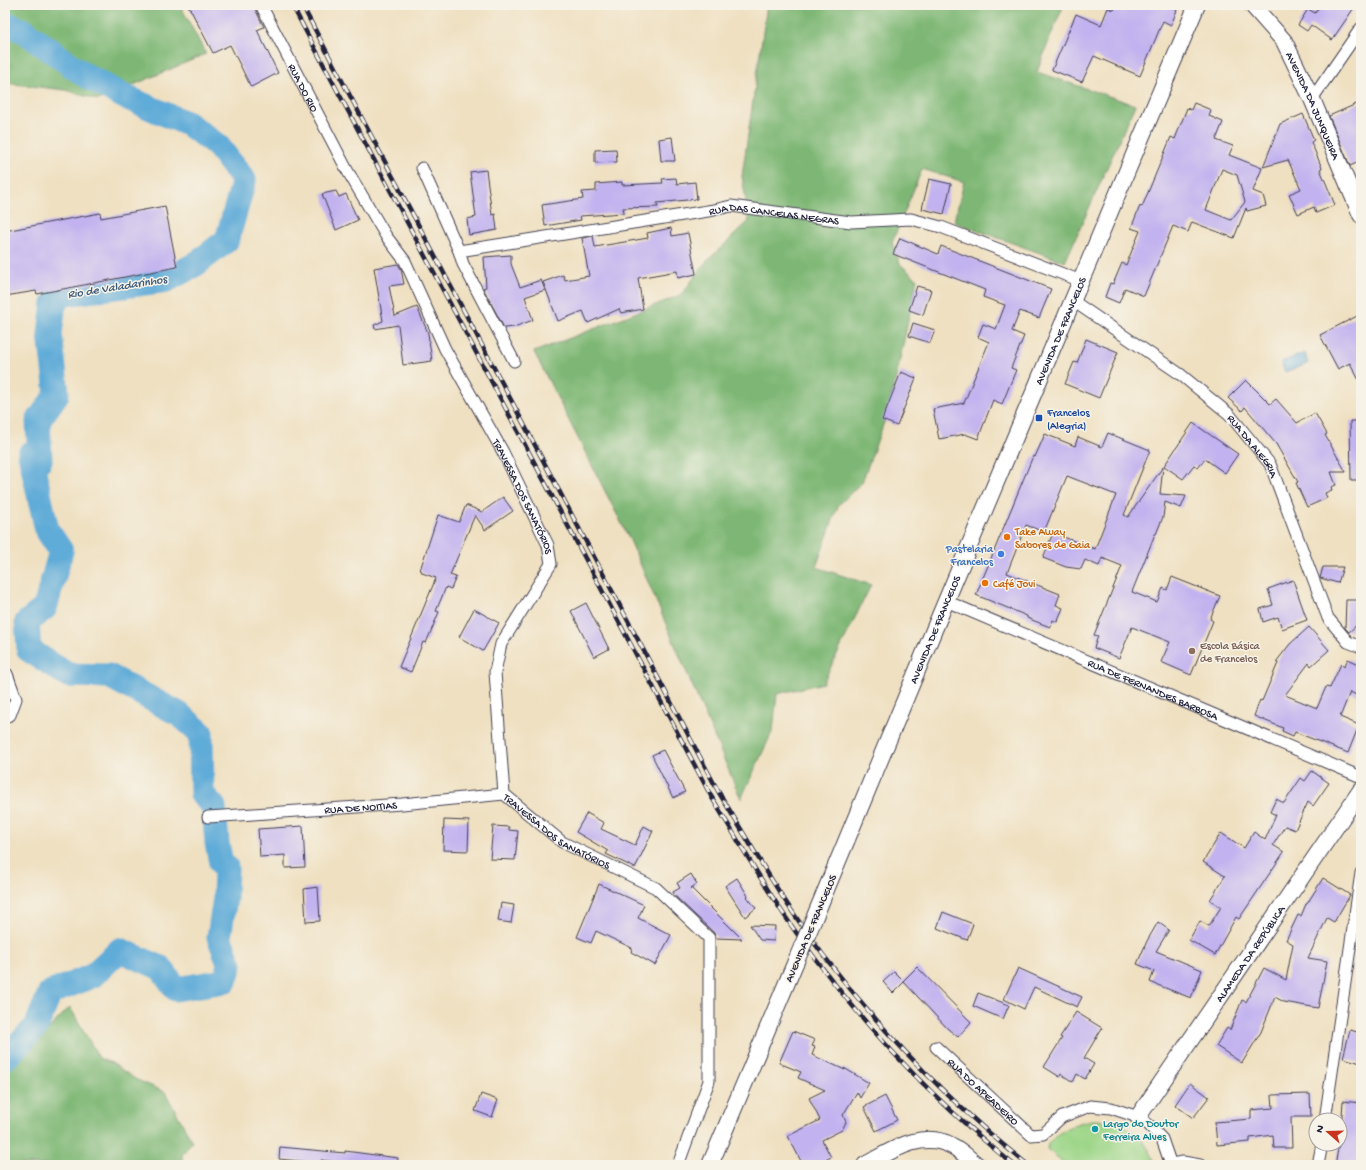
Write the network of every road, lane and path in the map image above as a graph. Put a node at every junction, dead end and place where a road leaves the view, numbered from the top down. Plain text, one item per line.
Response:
1 (261, 5) edge
2 (1197, 5) edge
3 (1252, 5) edge
4 (1361, 28) edge
5 (1312, 99) junction
6 (422, 168) dead end
7 (347, 170) joint
8 (1361, 215) edge
9 (459, 251) junction
10 (1081, 281) junction
11 (1072, 301) junction
12 (514, 361) dead end
13 (946, 601) junction
14 (1361, 647) edge
15 (7, 674) dead end
16 (5, 717) edge
17 (1361, 777) edge
18 (1361, 790) edge
19 (504, 794) junction
20 (212, 817) dead end
21 (1361, 873) edge
22 (936, 1047) dead end
23 (1326, 1112) edge
24 (1138, 1117) junction
25 (1320, 1152) edge
26 (1171, 1164) edge
27 (678, 1165) edge
28 (710, 1165) edge
29 (865, 1165) edge
30 (977, 1165) edge
31 (1200, 1165) edge
32 (1318, 1165) edge

1 - 7 street, RUA DO RIO
2 - 10 main road, AVENIDA DE FRANCELOS
3 - 5 main road, AVENIDA DA JUNQUEIRA
4 - 5 street
5 - 8 main road, AVENIDA DA JUNQUEIRA
6 - 9 street
7 - 19 street, TRAVESSA DOS SANATÓRIOS
9 - 10 street, RUA DAS CANCELAS NEGRAS
9 - 12 street
10 - 11 main road, AVENIDA DE FRANCELOS
11 - 13 main road, AVENIDA DE FRANCELOS
11 - 14 street, RUA DA ALEGRIA
13 - 17 street, RUA DE FERNANDES BARBOSA
13 - 28 main road, AVENIDA DE FRANCELOS, bridge
15 - 16 street
18 - 24 main road, ALAMEDA DA REPÚBLICA
19 - 20 street, RUA DE NOITIAS
19 - 27 street, TRAVESSA DOS SANATÓRIOS
21 - 23 street
22 - 24 street, RUA DO APEADEIRO
24 - 26 street
25 - 32 street
26 - 31 street
29 - 30 main road

